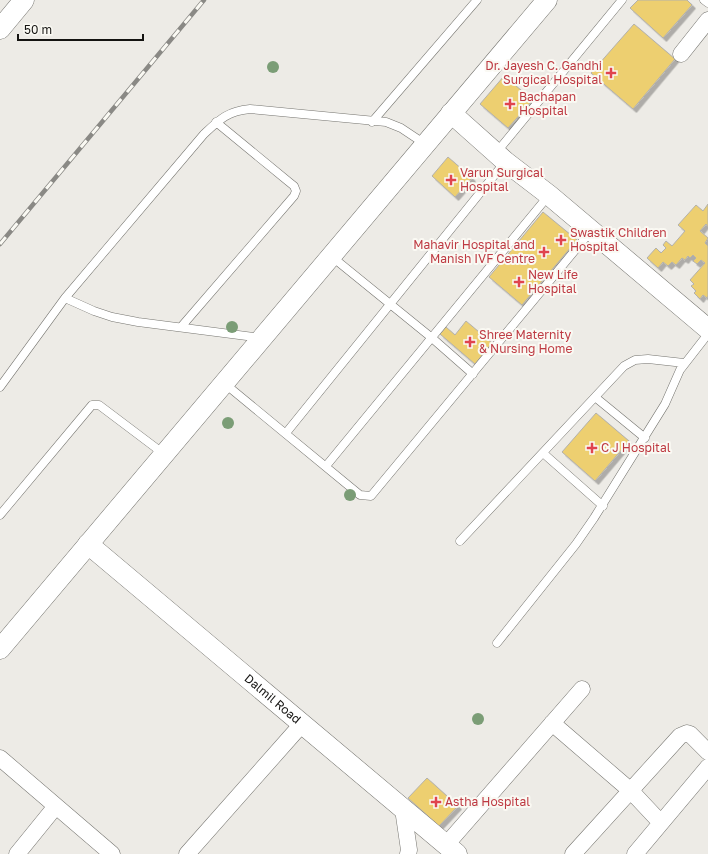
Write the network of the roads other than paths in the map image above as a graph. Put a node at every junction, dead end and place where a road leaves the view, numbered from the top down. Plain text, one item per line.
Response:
1 (24, 0) edge
2 (477, 0) edge
3 (547, 0) edge
4 (622, 0) edge
5 (704, 0) edge
6 (708, 3) edge
7 (708, 20) edge
8 (0, 29) edge
9 (681, 54) dead end
10 (451, 113) junction
11 (216, 122) junction
12 (372, 122) junction
13 (426, 144) junction
14 (501, 157) junction
15 (550, 195) junction
16 (591, 231) junction
17 (331, 256) junction
18 (65, 298) junction
19 (391, 305) junction
20 (181, 327) junction
21 (708, 328) edge
22 (708, 334) edge
23 (262, 338) junction
24 (432, 338) junction
25 (684, 363) junction
26 (473, 374) junction
27 (224, 383) junction
28 (0, 387) edge
29 (595, 397) junction
30 (286, 433) junction
31 (645, 438) junction
32 (542, 453) junction
33 (164, 454) junction
34 (326, 466) junction
35 (603, 506) junction
36 (0, 515) edge
37 (460, 541) dead end
38 (88, 544) junction
39 (497, 643) dead end
40 (0, 649) edge
41 (582, 689) dead end
42 (552, 723) junction
43 (302, 724) junction
44 (708, 752) edge
45 (0, 758) edge
46 (708, 768) edge
47 (631, 791) junction
48 (56, 806) junction
49 (403, 809) junction
50 (661, 823) junction
51 (452, 849) edge
52 (17, 854) edge
53 (112, 854) edge
54 (187, 854) edge
55 (408, 854) edge
56 (573, 854) edge
57 (635, 854) edge

1 - 8 street
2 - 12 lane
3 - 10 street
4 - 14 lane
5 - 6 lane
7 - 9 street
10 - 13 street
10 - 14 street
11 - 12 lane
11 - 18 lane
11 - 20 lane
12 - 13 lane
13 - 17 street
14 - 15 street
14 - 19 lane
15 - 16 street
15 - 24 lane
16 - 21 street
16 - 26 lane
17 - 19 lane
17 - 23 street
18 - 20 lane
18 - 28 lane
19 - 24 lane
19 - 30 lane
20 - 23 lane
22 - 25 lane
23 - 27 street
24 - 26 lane
24 - 34 lane
25 - 29 lane
25 - 31 lane
26 - 34 lane
27 - 30 lane
27 - 33 street
29 - 31 lane
29 - 32 lane
30 - 34 lane
31 - 35 lane
32 - 35 lane
32 - 37 lane
33 - 36 lane
33 - 38 street
35 - 39 lane
38 - 40 street
38 - 43 street, Dalmil Road
41 - 42 street
42 - 47 street
42 - 51 street
43 - 49 street, Dalmil Road
43 - 54 street
44 - 47 street
45 - 48 street
46 - 50 street
47 - 50 street
47 - 56 street
48 - 52 street
48 - 53 street
49 - 51 street, Dalmil Road
49 - 55 street
50 - 57 street

